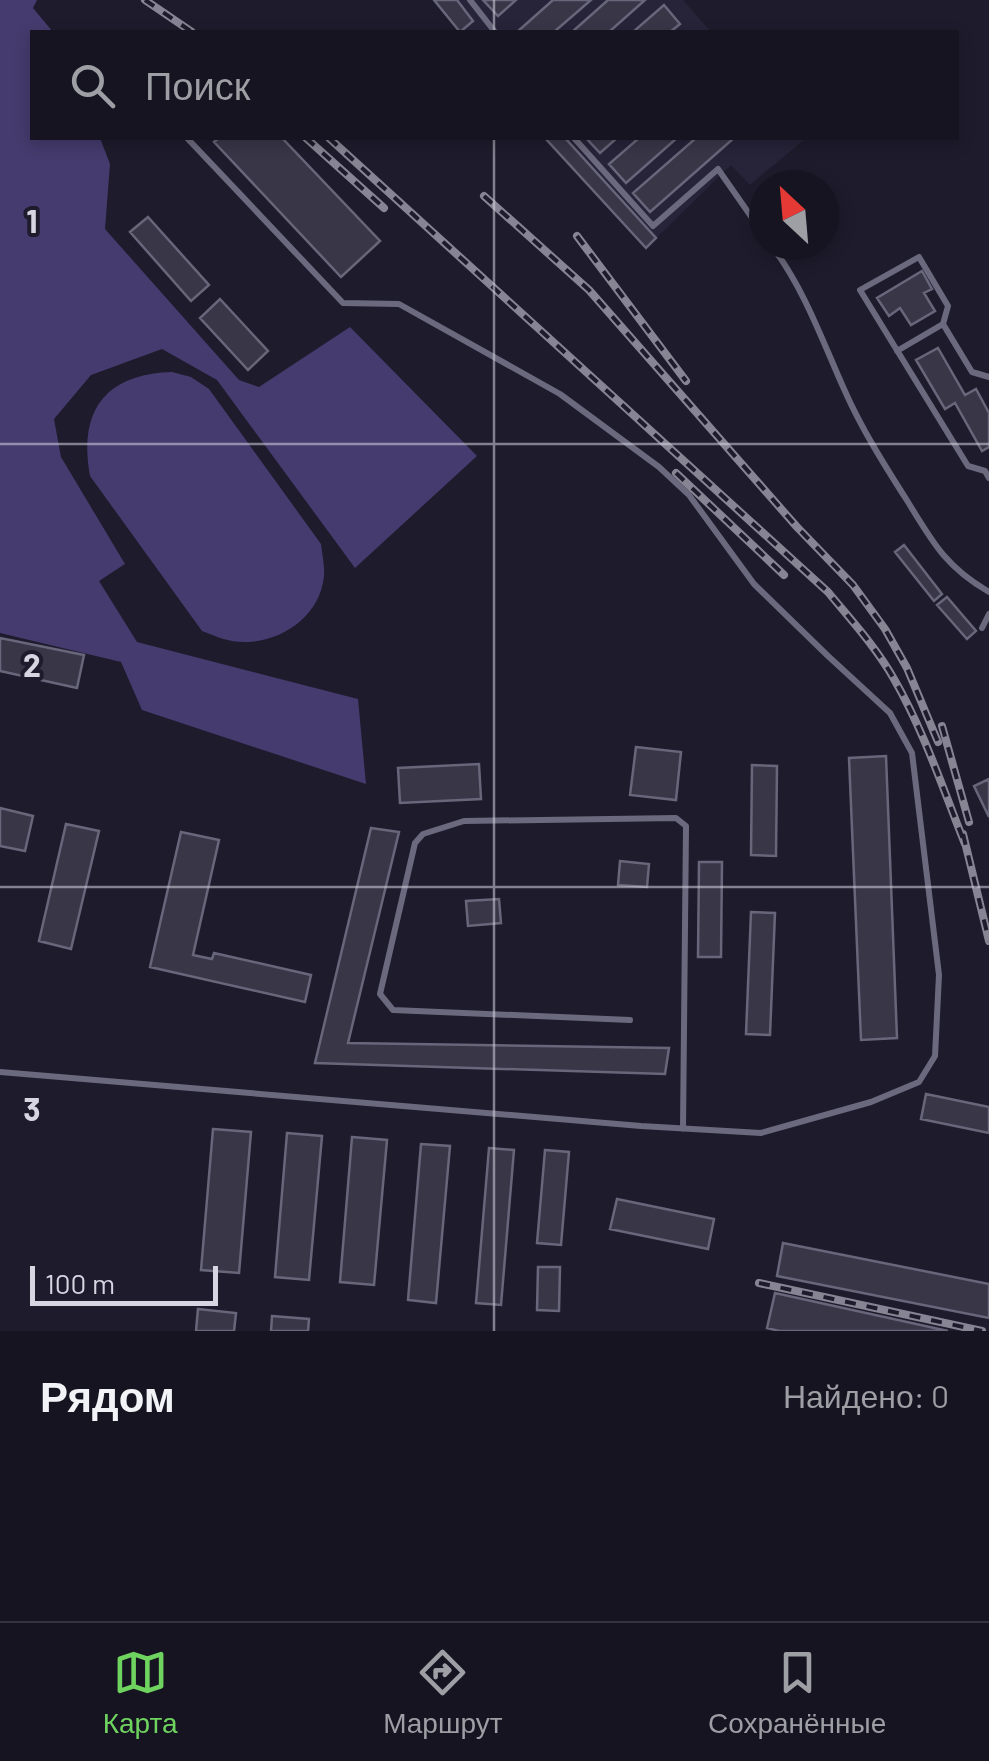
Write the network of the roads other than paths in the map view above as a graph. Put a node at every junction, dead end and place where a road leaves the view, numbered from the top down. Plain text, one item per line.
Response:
1 (470, 0) edge
2 (493, 30) edge
3 (190, 140) edge
4 (576, 140) edge
5 (749, 214) edge
6 (782, 260) edge
7 (943, 324) junction
8 (897, 351) junction
9 (989, 377) edge
10 (988, 473) edge
11 (989, 592) edge
12 (989, 614) edge
13 (982, 628) dead end
14 (630, 1020) dead end
15 (0, 1072) edge
16 (684, 1129) junction

1 - 2 lane
3 - 16 lane
4 - 5 lane
6 - 11 lane
7 - 8 lane
7 - 8 lane
7 - 9 lane
8 - 10 lane
12 - 13 lane
14 - 16 lane
15 - 16 lane

